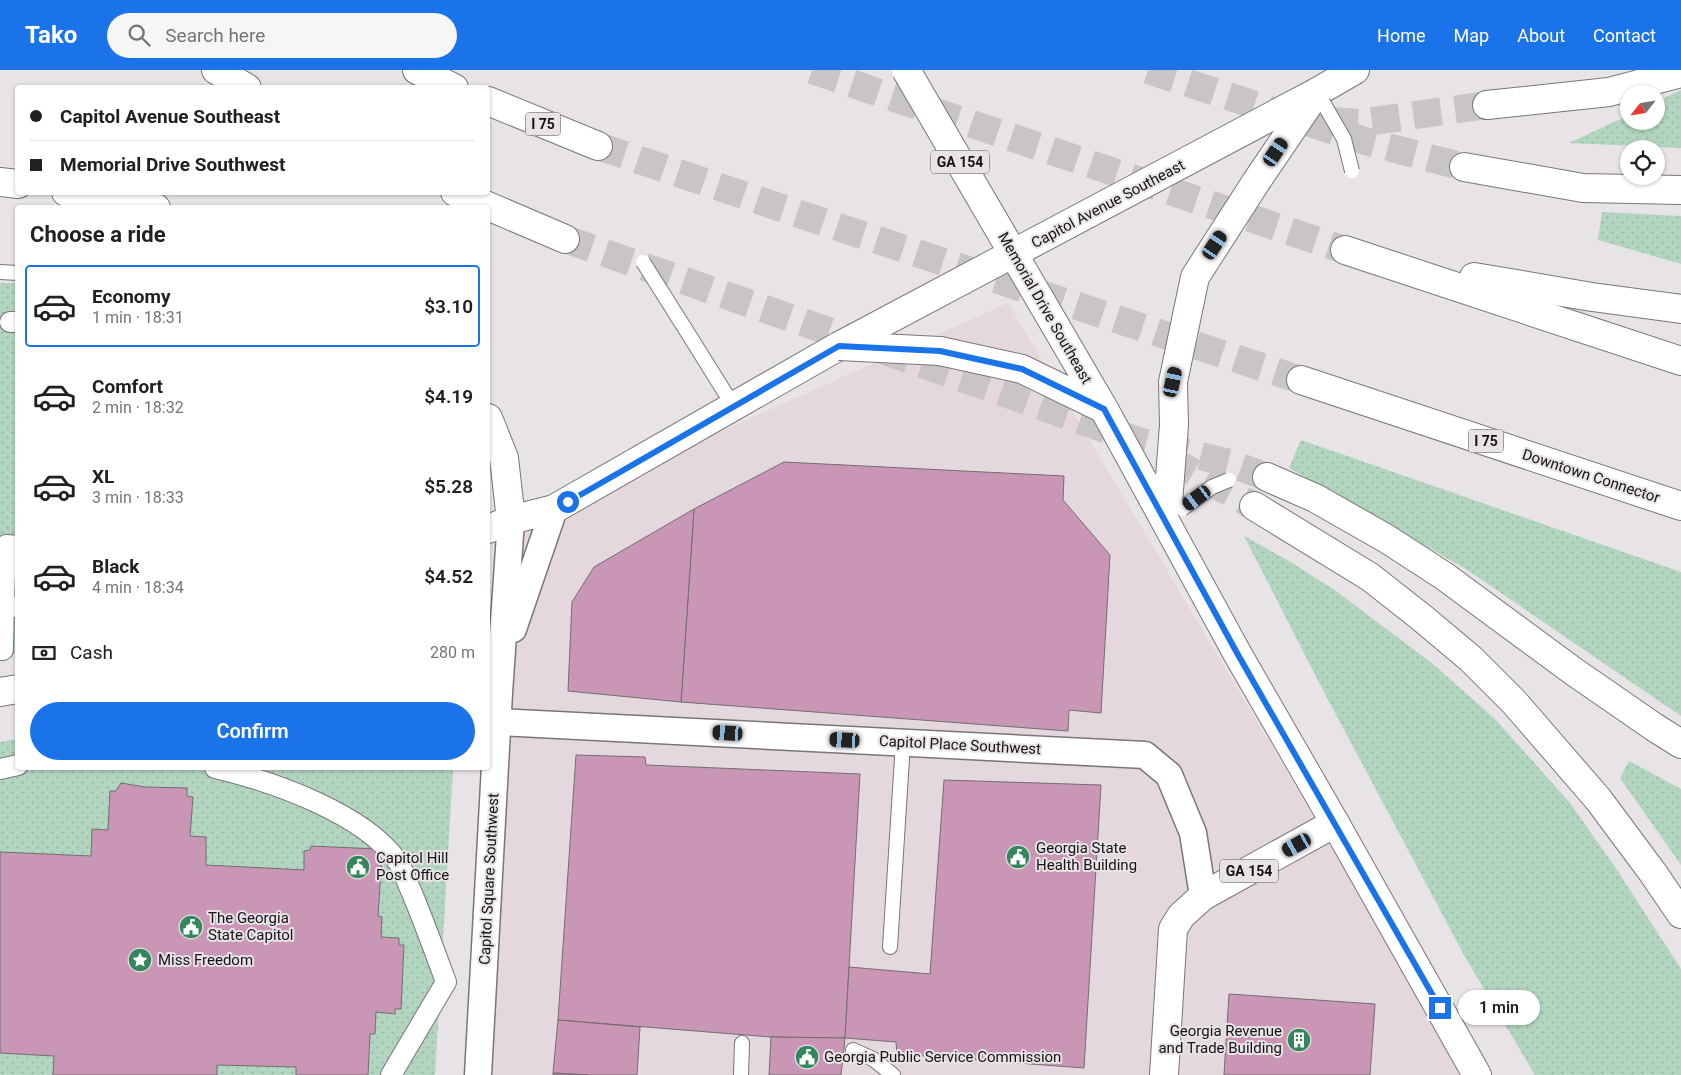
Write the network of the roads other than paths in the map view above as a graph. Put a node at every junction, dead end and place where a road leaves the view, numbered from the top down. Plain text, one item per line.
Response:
1 (216, 70) edge
2 (417, 70) edge
3 (906, 70) edge
4 (1356, 70) edge
5 (1681, 72) edge
6 (242, 85) edge
7 (448, 85) edge
8 (1317, 92) junction
9 (490, 102) edge
10 (1487, 105) tunnel mouth
11 (598, 146) tunnel mouth
12 (1464, 167) tunnel mouth
13 (1352, 171) dead end
14 (0, 182) edge
15 (15, 184) edge
16 (1681, 190) edge
17 (83, 195) edge
18 (462, 195) edge
19 (139, 205) edge
20 (485, 205) edge
21 (490, 207) edge
22 (565, 239) tunnel mouth
23 (1013, 254) junction
24 (643, 262) dead end
25 (0, 272) edge
26 (15, 273) edge
27 (1681, 309) edge
28 (839, 346) junction
29 (1681, 361) edge
30 (1302, 380) tunnel mouth
31 (734, 407) junction
32 (1104, 409) junction
33 (490, 423) edge
34 (1267, 477) tunnel mouth
35 (1229, 480) dead end
36 (1678, 505) edge
37 (1254, 506) tunnel mouth
38 (1167, 508) junction
39 (554, 510) junction
40 (499, 525) edge
41 (15, 546) edge
42 (11, 606) edge
43 (490, 615) edge
44 (0, 650) edge
45 (502, 662) junction
46 (15, 690) edge
47 (0, 692) edge
48 (498, 722) junction
49 (903, 742) junction
50 (1681, 744) edge
51 (15, 766) edge
52 (0, 769) edge
53 (222, 770) edge
54 (1335, 823) junction
55 (1203, 896) junction
56 (1681, 914) edge
57 (890, 947) dead end
58 (742, 1044) dead end
59 (853, 1050) dead end
60 (391, 1075) edge
61 (478, 1075) edge
62 (741, 1075) edge
63 (893, 1075) edge
64 (1164, 1075) edge
65 (1477, 1075) edge

1 - 6 main road
2 - 7 main road
3 - 23 main road, Memorial Drive Southeast / GA 154, bridge
4 - 8 main road, Capitol Avenue Southeast
5 - 10 main road
8 - 13 lane, bridge
8 - 23 main road, Capitol Avenue Southeast, bridge
8 - 38 main road, bridge
9 - 11 main road, I 75
12 - 16 main road
14 - 15 main road
17 - 19 main road
18 - 20 main road
21 - 22 main road
23 - 28 main road, Capitol Avenue Southeast, bridge
23 - 32 main road, Memorial Drive Southeast / GA 154, bridge
24 - 31 lane, bridge
25 - 26 lane
27 - 29 main road
28 - 31 main road, Capitol Avenue Southeast
28 - 32 main road, bridge
30 - 36 main road, Downtown Connector / I 75
31 - 39 main road, Capitol Avenue Southeast
32 - 38 main road, Memorial Drive Southeast / GA 154, bridge
33 - 40 main road, Capitol Square Southwest
34 - 50 main road
35 - 38 lane, bridge
37 - 56 main road
38 - 54 main road, Memorial Drive Southeast / GA 154
39 - 40 main road, Capitol Avenue Southeast
39 - 45 street
40 - 45 street, Capitol Square Southwest
41 - 42 street
42 - 44 street
43 - 45 street
45 - 48 street, Capitol Square Southwest
46 - 47 main road
48 - 49 street, Capitol Place Southwest
48 - 61 street, Capitol Square Southwest
49 - 55 street, Capitol Place Southwest
49 - 57 lane
51 - 52 street
53 - 60 street
54 - 55 main road, GA 154
54 - 65 main road
55 - 64 main road, GA 154
58 - 62 lane
59 - 63 lane

